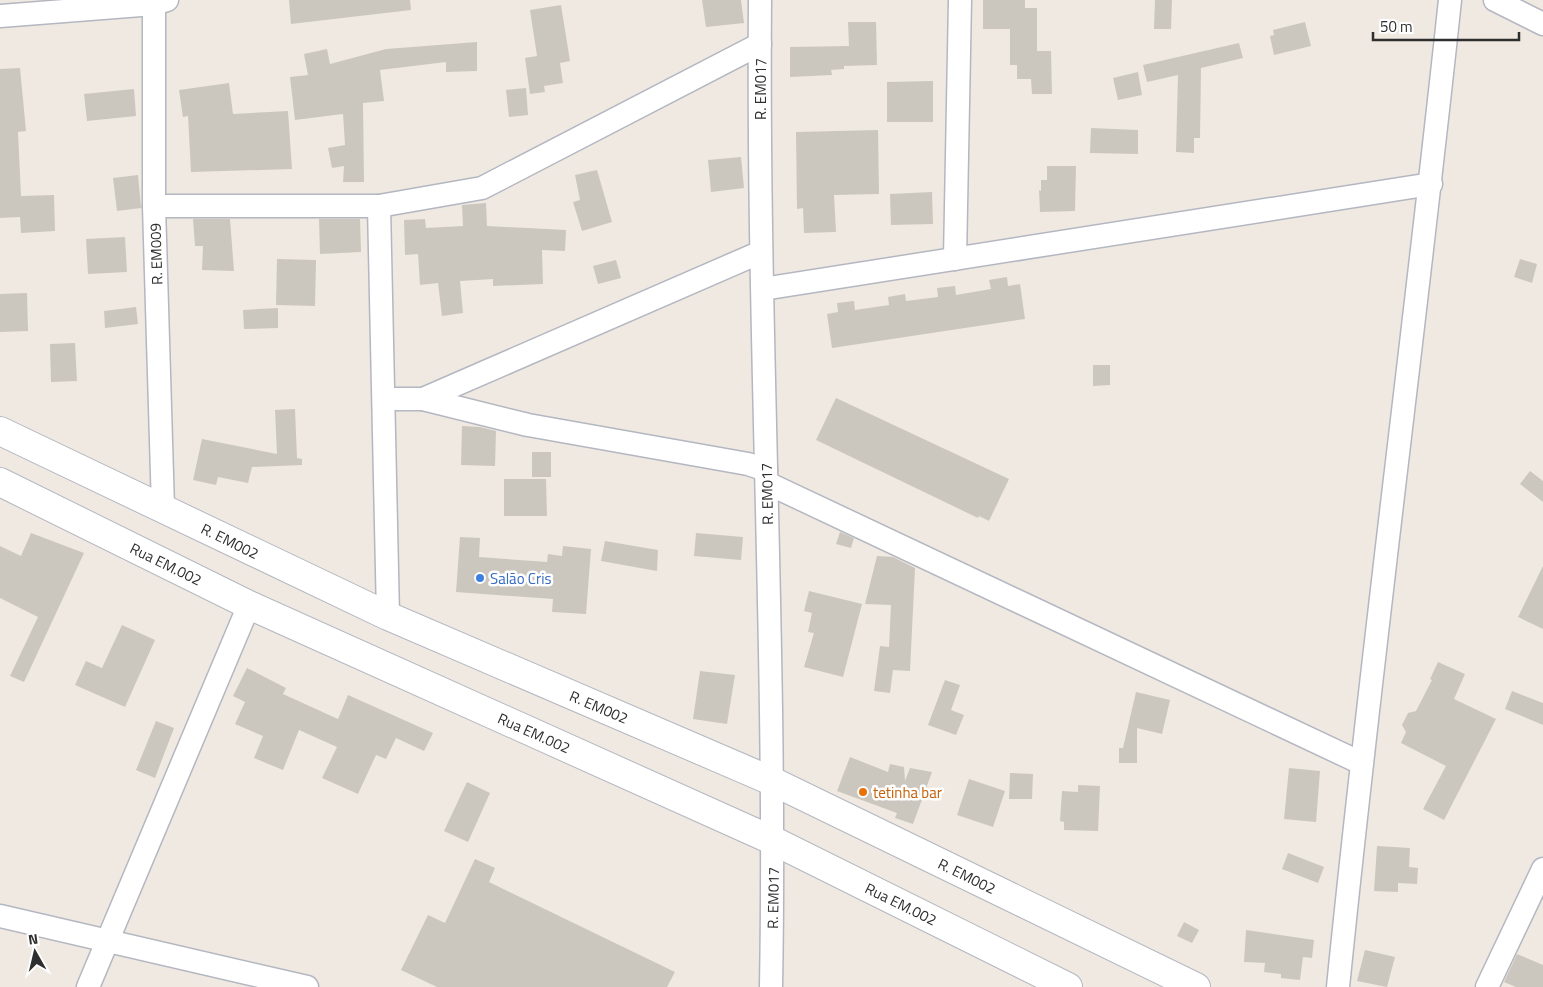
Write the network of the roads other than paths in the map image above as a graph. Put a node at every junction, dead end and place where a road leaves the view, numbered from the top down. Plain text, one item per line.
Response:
1 (760, 0) edge
2 (960, 0) edge
3 (1450, 0) edge
4 (1495, 0) edge
5 (158, 1) edge
6 (0, 16) edge
7 (1543, 24) edge
8 (760, 44) junction
9 (1431, 184) junction
10 (154, 206) junction
11 (378, 206) junction
12 (761, 252) junction
13 (955, 259) junction
14 (762, 289) junction
15 (384, 399) junction
16 (423, 399) junction
17 (0, 431) edge
18 (767, 477) junction
19 (0, 482) edge
20 (162, 508) junction
21 (249, 605) junction
22 (388, 616) junction
23 (1361, 763) junction
24 (774, 782) junction
25 (774, 841) junction
26 (1543, 870) edge
27 (0, 916) edge
28 (109, 942) junction
29 (88, 987) edge
30 (307, 987) edge
31 (771, 987) edge
32 (1068, 987) edge
33 (1196, 987) edge
34 (1338, 987) edge
35 (1487, 987) edge

1 - 8 street, R. EM017
2 - 13 street
3 - 9 street
4 - 7 street
5 - 6 street
5 - 10 street, R. EM009
8 - 11 street
8 - 12 street, R. EM017
9 - 13 street
9 - 23 street
10 - 11 street
10 - 20 street, R. EM009
11 - 15 street
12 - 14 street, R. EM017
12 - 16 street
13 - 14 street
14 - 18 street, R. EM017
15 - 16 street
15 - 22 street
16 - 18 street
17 - 20 street, R. EM002
18 - 23 street
18 - 24 street, R. EM017
19 - 21 street, Rua EM.002
20 - 22 street, R. EM002
21 - 25 street, Rua EM.002
21 - 28 street
22 - 24 street, R. EM002
23 - 34 street
24 - 25 street, R. EM017
24 - 33 street, R. EM002
25 - 31 street, R. EM017
25 - 32 street, Rua EM.002
26 - 35 street
27 - 28 street
28 - 29 street
28 - 30 street

